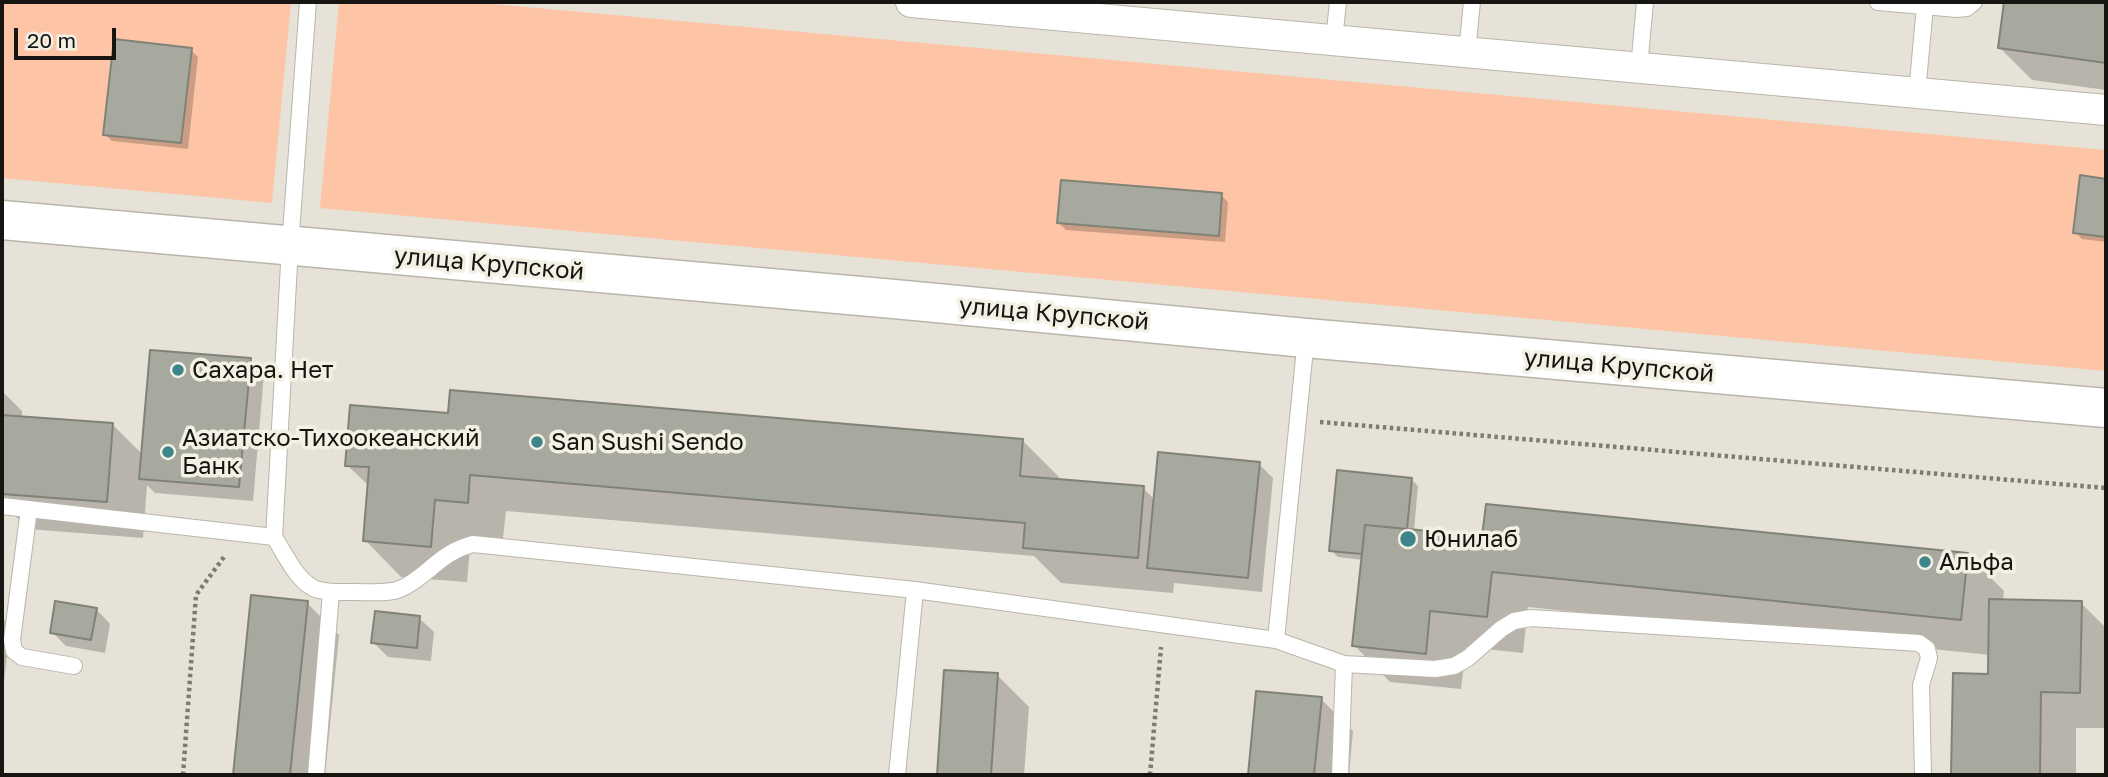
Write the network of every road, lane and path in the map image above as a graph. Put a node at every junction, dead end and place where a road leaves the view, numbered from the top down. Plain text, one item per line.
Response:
1 (308, 2) edge
2 (911, 2) edge
3 (1338, 2) edge
4 (1472, 2) edge
5 (1645, 2) edge
6 (1878, 2) edge
7 (1974, 2) edge
8 (1925, 6) junction
9 (1334, 40) junction
10 (1467, 52) junction
11 (1639, 68) junction
12 (1917, 93) junction
13 (2106, 110) edge
14 (2, 220) edge
15 (290, 246) junction
16 (1306, 338) junction
17 (2106, 408) edge
18 (1298, 420) junction
19 (2106, 488) edge
20 (2, 506) edge
21 (29, 509) junction
22 (241, 534) junction
23 (274, 537) junction
24 (915, 590) junction
25 (331, 592) junction
26 (1163, 625) junction
27 (1276, 640) junction
28 (1344, 664) junction
29 (74, 666) dead end
30 (183, 775) edge
31 (316, 775) edge
32 (897, 775) edge
33 (1150, 775) edge
34 (1340, 775) edge
35 (1923, 775) edge

1 - 15 lane
2 - 9 street
3 - 9 lane
4 - 10 lane
5 - 11 lane
6 - 8 lane
7 - 8 lane
8 - 12 lane
9 - 10 street
10 - 11 street
11 - 12 street
12 - 13 street
14 - 15 main road, улица Крупской
15 - 16 main road, улица Крупской
15 - 23 lane
16 - 17 main road, улица Крупской
16 - 18 lane
18 - 19 path
18 - 27 lane
20 - 21 lane
21 - 22 lane
21 - 29 lane
22 - 23 lane
22 - 30 path
23 - 25 lane
24 - 25 lane
24 - 26 lane
24 - 32 lane
25 - 31 lane
26 - 27 lane
26 - 33 path
27 - 28 lane
28 - 34 lane
28 - 35 lane

